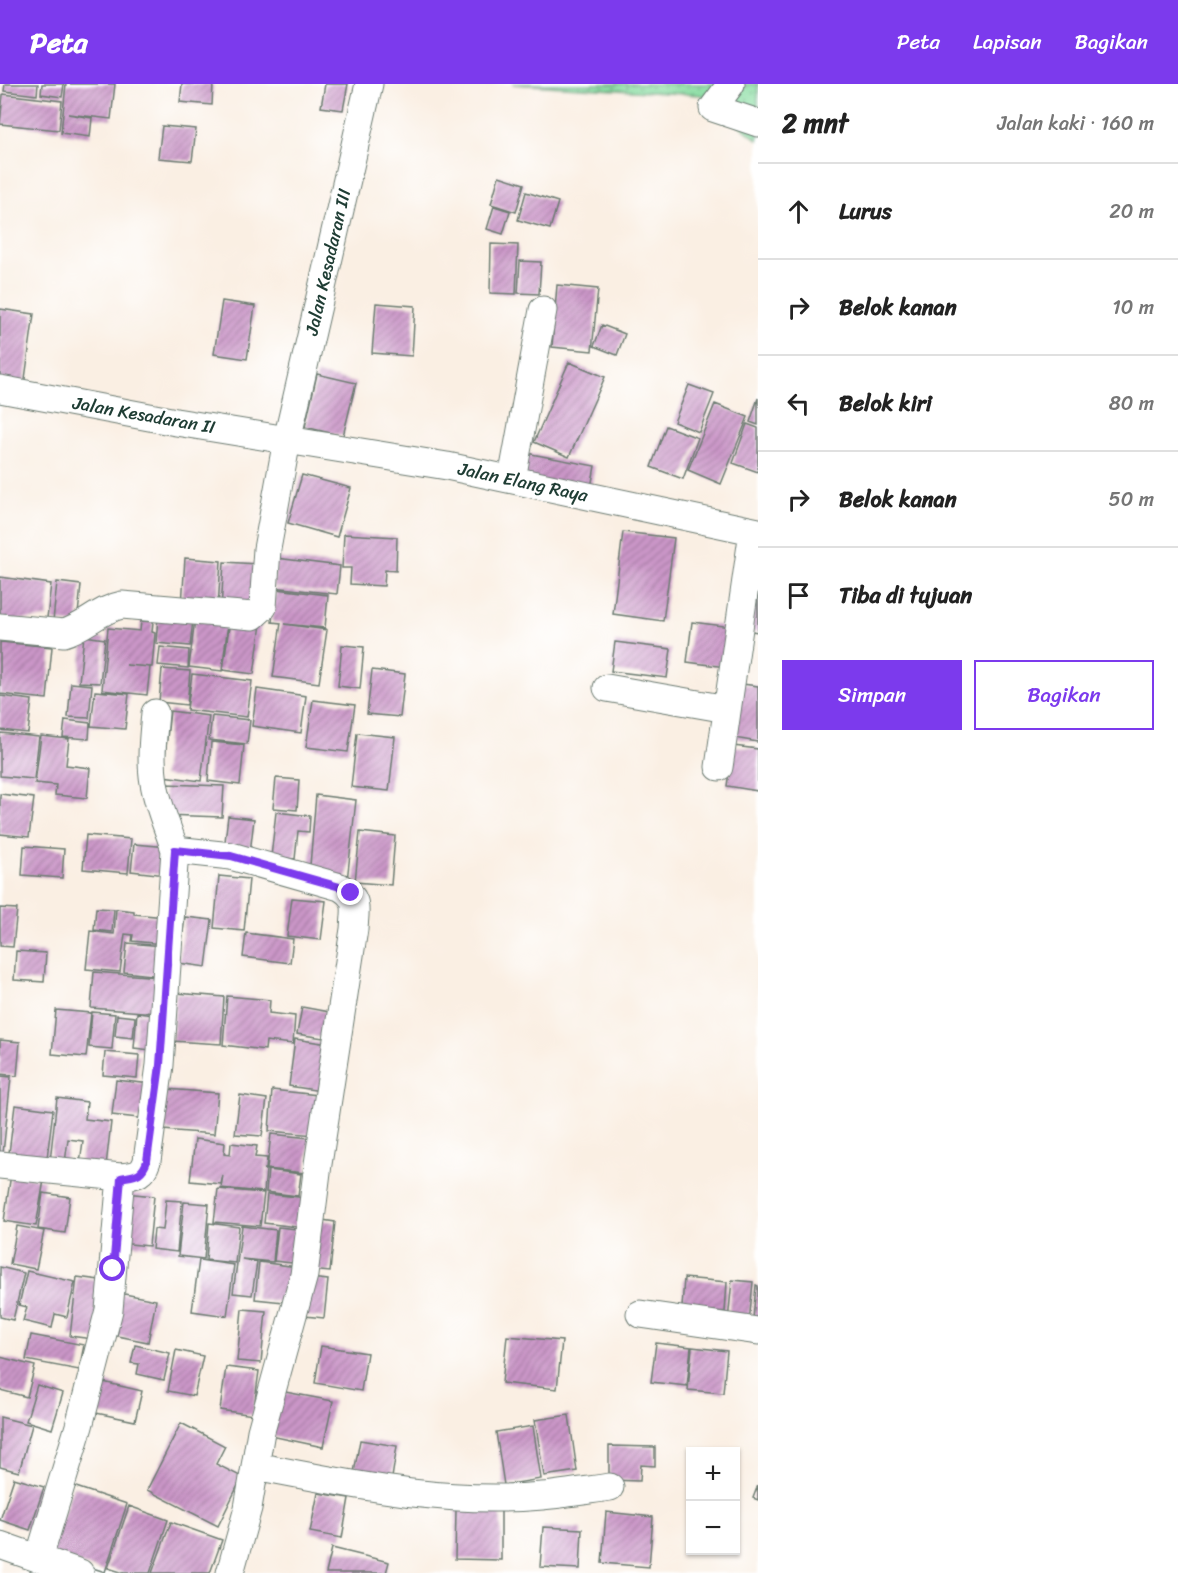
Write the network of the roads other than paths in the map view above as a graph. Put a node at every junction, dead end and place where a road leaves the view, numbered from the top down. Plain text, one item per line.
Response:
1 (369, 84) edge
2 (731, 84) edge
3 (758, 123) edge
4 (543, 310) dead end
5 (0, 389) edge
6 (287, 440) junction
7 (512, 479) junction
8 (756, 531) edge
9 (0, 627) edge
10 (607, 688) dead end
11 (727, 709) junction
12 (155, 713) dead end
13 (719, 767) dead end
14 (175, 850) junction
15 (0, 1165) edge
16 (121, 1178) junction
17 (640, 1314) dead end
18 (758, 1331) edge
19 (255, 1466) junction
20 (610, 1487) dead end
21 (0, 1545) edge
22 (39, 1558) junction
23 (80, 1573) edge
24 (230, 1573) edge

1 - 6 street, Jalan Kesadaran III
2 - 3 street
4 - 7 street
5 - 6 street, Jalan Kesadaran II
6 - 7 street, Jalan Elang Raya
6 - 9 street, Jalan Kesadaran III
7 - 8 street, Jalan Elang Raya
8 - 11 street
10 - 11 street
11 - 13 street
12 - 14 street
14 - 16 street
14 - 19 street
15 - 16 street
16 - 22 street
17 - 18 street
19 - 20 street
19 - 24 street
21 - 22 street
22 - 23 street

